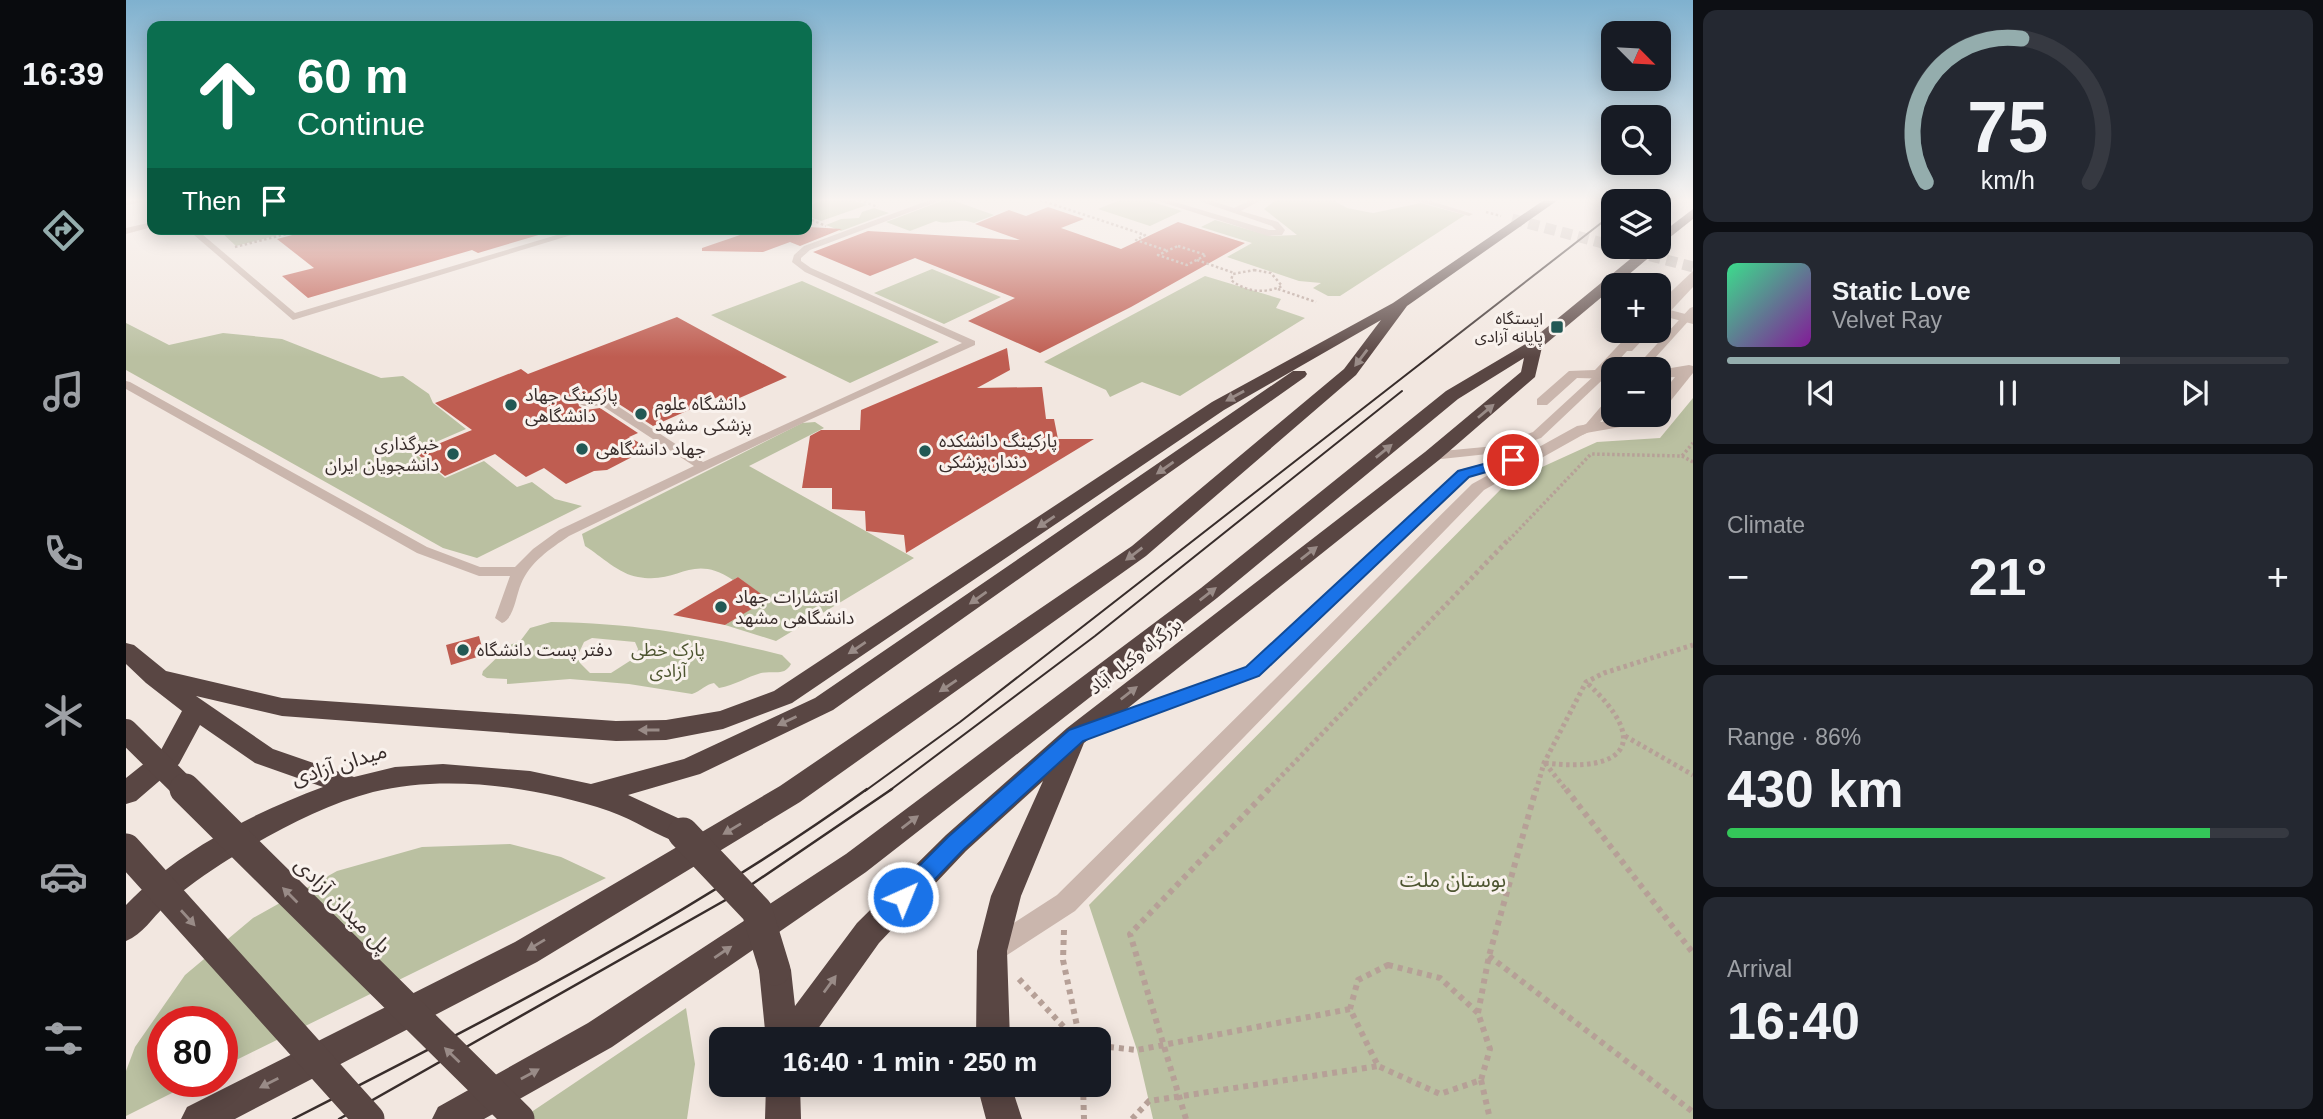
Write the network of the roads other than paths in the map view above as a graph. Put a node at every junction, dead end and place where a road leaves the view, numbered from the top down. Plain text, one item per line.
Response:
1 (217, 252) edge
2 (509, 252) edge
3 (802, 252) edge
4 (1475, 252) edge
5 (1639, 259) edge
6 (1693, 274) edge
7 (1693, 282) edge
8 (1671, 297) edge
9 (1402, 303) junction
10 (1671, 305) edge
11 (1693, 310) edge
12 (1671, 314) edge
13 (1693, 320) edge
14 (1628, 343) edge
15 (1634, 343) edge
16 (1535, 345) junction
17 (1650, 357) edge
18 (1689, 368) edge
19 (1671, 372) edge
20 (1601, 378) edge
21 (1596, 379) junction
22 (126, 384) edge
23 (1671, 391) edge
24 (1542, 402) dead end
25 (586, 404) dead end
26 (1601, 413) edge
27 (1601, 426) edge
28 (1432, 456) junction
29 (703, 467) junction
30 (517, 572) junction
31 (502, 618) dead end
32 (126, 651) edge
33 (154, 677) junction
34 (196, 709) junction
35 (126, 731) edge
36 (1076, 735) junction
37 (355, 788) junction
38 (126, 793) edge
39 (590, 795) junction
40 (126, 849) edge
41 (126, 927) edge
42 (992, 951) junction
43 (782, 1027) edge
44 (799, 1027) edge
45 (993, 1027) edge
46 (783, 1097) edge
47 (998, 1097) edge
48 (199, 1119) edge
49 (369, 1119) edge
50 (450, 1119) edge
51 (519, 1119) edge
52 (783, 1119) edge
53 (1004, 1119) edge

1 - 2 lane
3 - 29 lane
4 - 9 highway
5 - 16 highway, بزرگراه وکیل آباد
6 - 8 street
7 - 10 lane
9 -> 33 highway
9 -> 39 highway
9 -> 48 highway
11 - 17 lane
12 - 13 street
14 - 21 street
15 - 21 lane
28 -> 16 highway, بزرگراه وکیل آباد
50 -> 16 highway, بزرگراه وکیل آباد
18 - 19 street
18 - 23 street
20 - 21 street
21 - 24 street
21 - 28 lane
22 - 30 lane
25 - 29 lane
26 - 36 lane
27 - 42 street
36 -> 28 highway, بزرگراه وکیل آباد
29 - 30 lane
30 - 31 lane
32 - 33 highway
33 - 34 highway
34 - 37 highway
34 - 38 highway
51 -> 35 highway, پل میدان آزادی, bridge
36 - 42 highway
44 -> 36 highway, بزرگراه وکیل آباد
37 - 39 highway, میدان آزادی
37 - 41 highway, میدان آزادی
39 - 43 highway, میدان آزادی, bridge
40 -> 49 highway, bridge
42 - 45 highway
46 - 52 highway
47 - 53 highway

